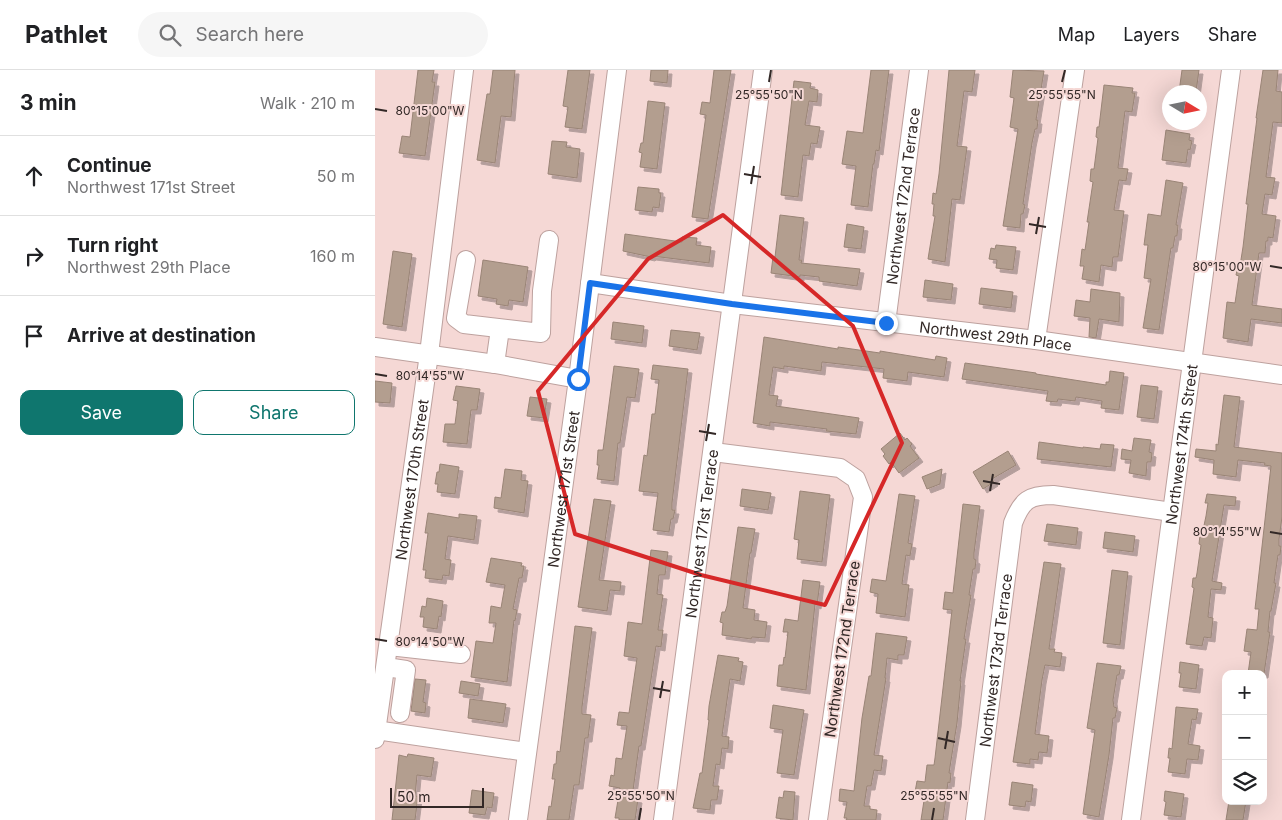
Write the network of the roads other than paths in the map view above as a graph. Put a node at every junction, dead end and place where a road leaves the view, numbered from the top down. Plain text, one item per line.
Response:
1 (464, 70) edge
2 (617, 70) edge
3 (763, 70) edge
4 (919, 70) edge
5 (1075, 70) edge
6 (1231, 70) edge
7 (549, 240) dead end
8 (466, 260) dead end
9 (590, 283) junction
10 (732, 304) junction
11 (886, 323) junction
12 (500, 328) junction
13 (1037, 340) junction
14 (375, 347) edge
15 (429, 354) junction
16 (1192, 363) junction
17 (495, 364) junction
18 (1282, 375) edge
19 (578, 379) junction
20 (713, 452) junction
21 (1172, 512) junction
22 (389, 646) junction
23 (461, 654) dead end
24 (386, 667) junction
25 (400, 713) dead end
26 (375, 733) edge
27 (527, 752) junction
28 (518, 820) edge
29 (663, 820) edge
30 (818, 820) edge
31 (975, 820) edge
32 (1131, 820) edge

1 - 15 street, Northwest 170th Street
2 - 9 street, Northwest 171st Street
3 - 10 street, Northwest 171st Terrace
4 - 11 street, Northwest 172nd Terrace
5 - 13 street
6 - 16 street, Northwest 174th Street
7 - 12 street
8 - 12 street
9 - 10 street, Northwest 29th Place
9 - 19 street, Northwest 171st Street
10 - 11 street, Northwest 29th Place
10 - 20 street, Northwest 171st Terrace
11 - 13 street, Northwest 29th Place
12 - 17 street
13 - 16 street, Northwest 29th Place
14 - 15 street
15 - 17 street
15 - 22 street, Northwest 170th Street
16 - 18 street, Northwest 29th Place
16 - 21 street, Northwest 174th Street
17 - 19 street
19 - 27 street, Northwest 171st Street
20 - 29 street, Northwest 171st Terrace
20 - 30 street, Northwest 172nd Terrace
21 - 31 street, Northwest 173rd Terrace
21 - 32 street, Northwest 174th Street
22 - 23 street
22 - 24 street, Northwest 170th Street
24 - 25 street
24 - 26 street, Northwest 170th Street
26 - 27 street
27 - 28 street, Northwest 171st Street

